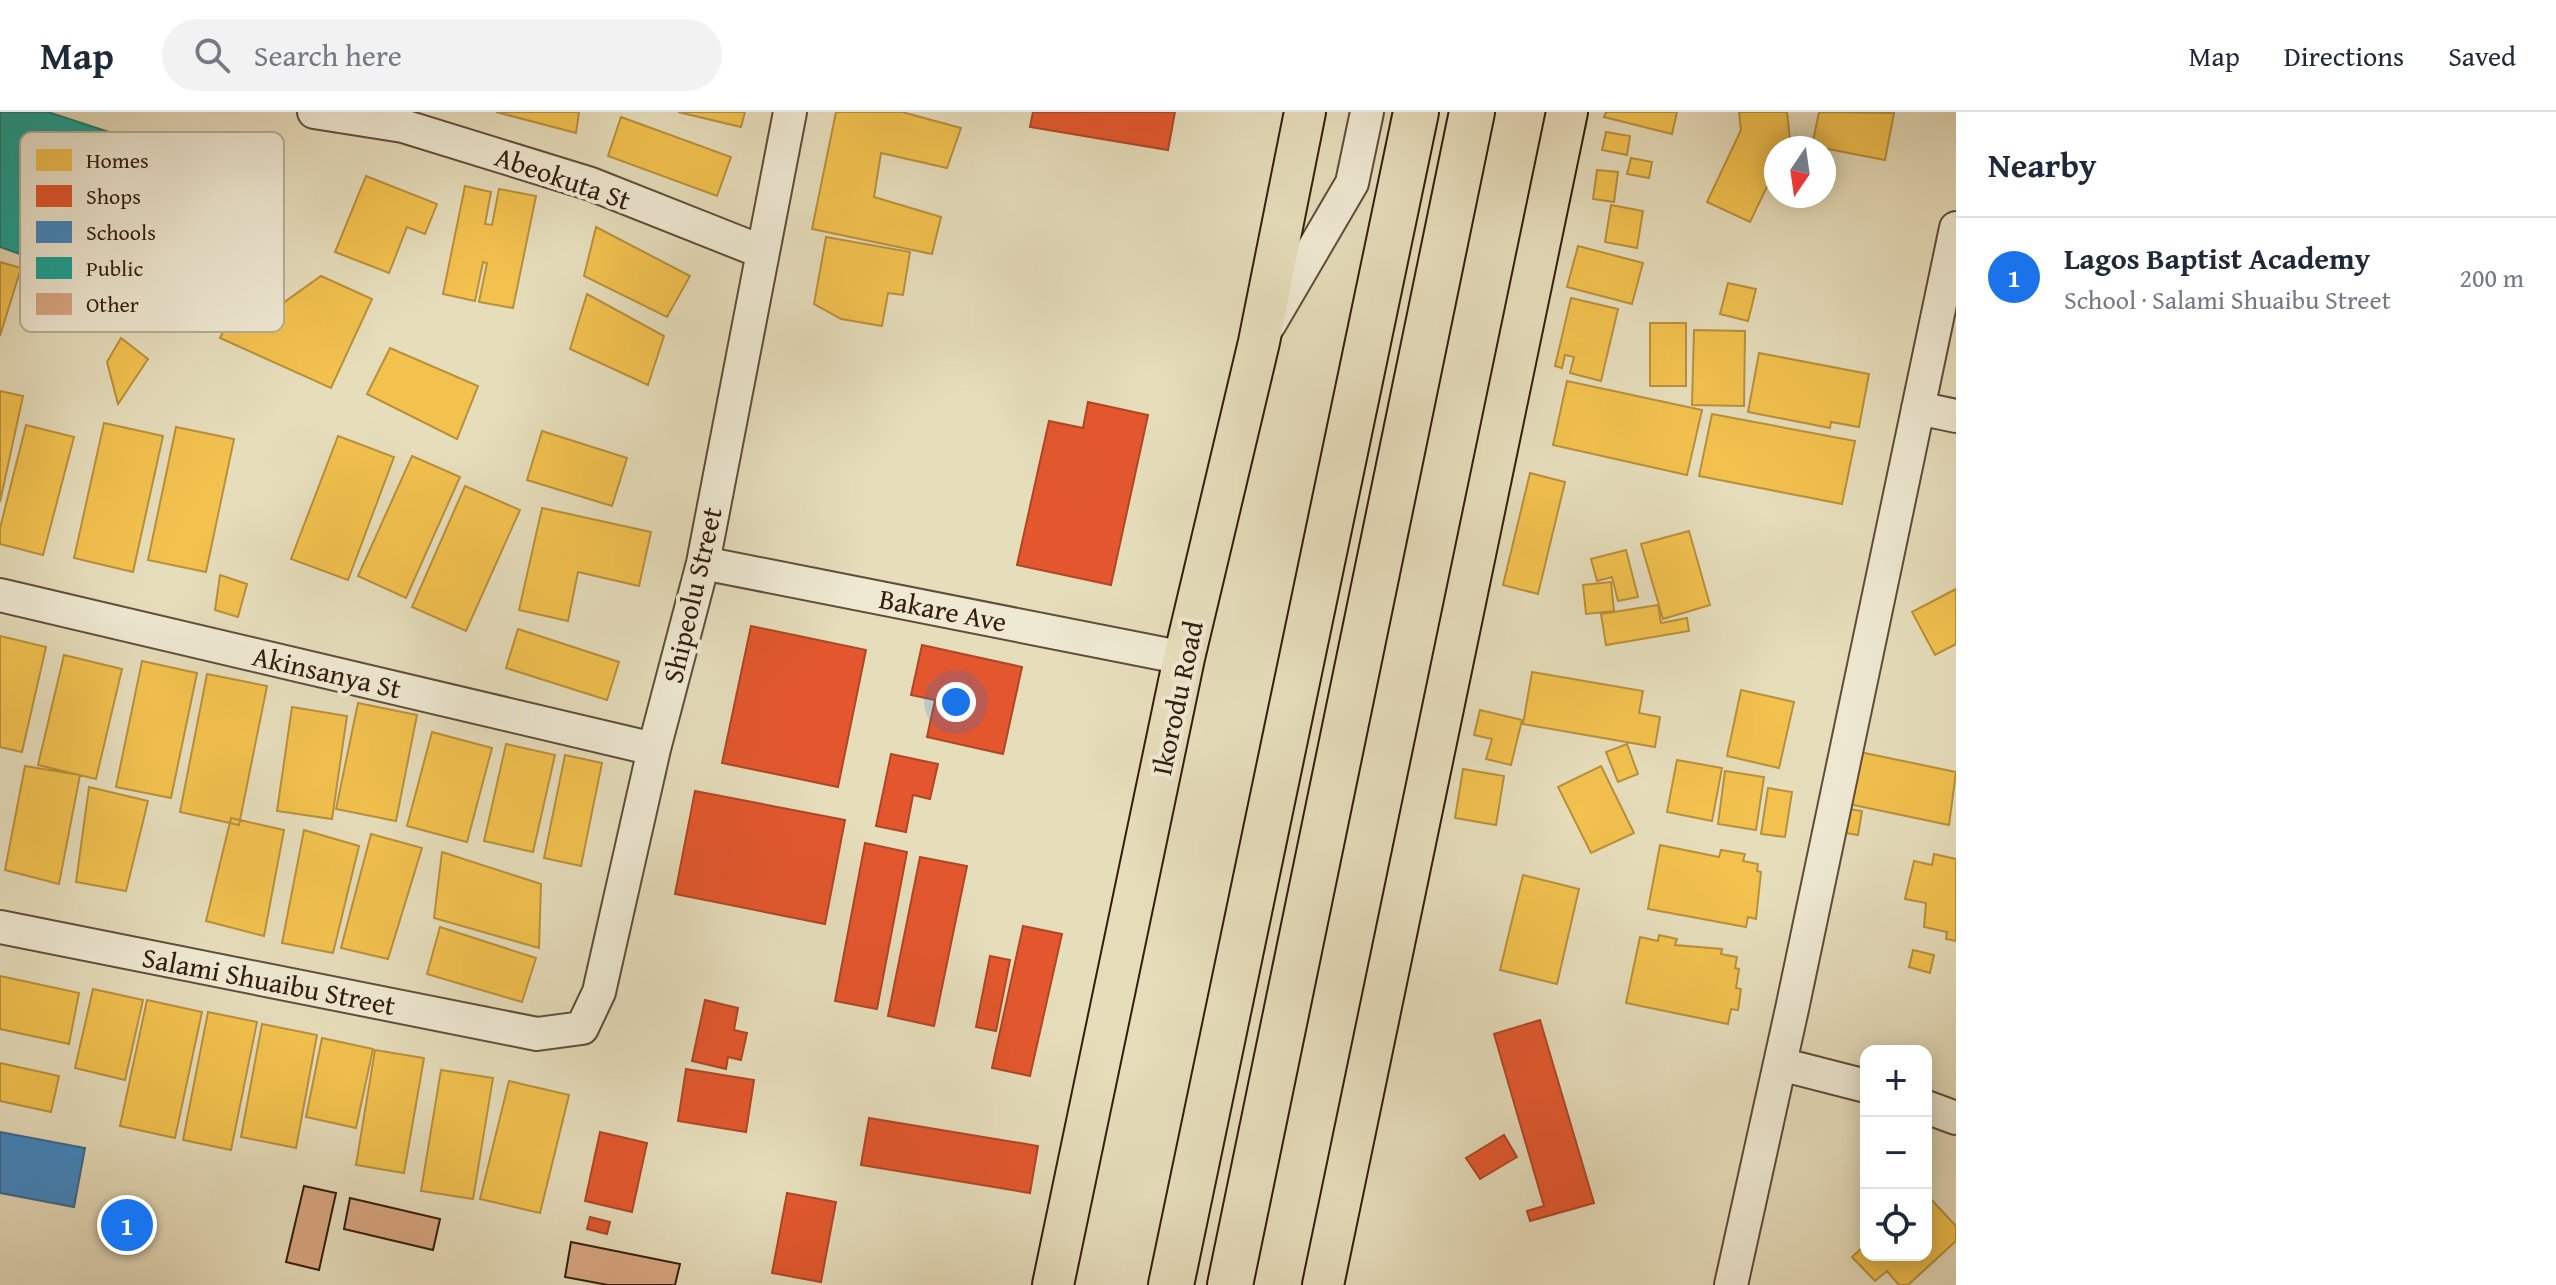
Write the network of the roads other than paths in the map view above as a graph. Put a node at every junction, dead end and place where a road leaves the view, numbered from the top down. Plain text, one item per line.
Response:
1 (314, 112) edge
2 (790, 112) edge
3 (1305, 112) edge
4 (1367, 112) edge
5 (1416, 112) edge
6 (1472, 112) edge
7 (1567, 112) edge
8 (1956, 228) edge
9 (760, 251) junction
10 (1259, 342) junction
11 (1918, 408) junction
12 (1956, 416) edge
13 (703, 563) junction
14 (0, 595) edge
15 (1184, 658) junction
16 (654, 749) junction
17 (0, 927) edge
18 (537, 1034) joint
19 (1780, 1064) junction
20 (1860, 1084) edge
21 (1932, 1109) edge
22 (1956, 1118) edge
23 (1053, 1285) edge
24 (1171, 1285) edge
25 (1230, 1285) edge
26 (1323, 1285) edge
27 (1731, 1285) edge

1 - 9 street, Abeokuta St
2 - 9 street, Shipeolu Street
3 - 10 main road, Ikorodu Road
4 - 10 street
5 - 24 highway
6 - 25 highway
7 - 26 main road
8 - 11 street
9 - 13 street, Shipeolu Street
10 - 15 main road, Ikorodu Road
11 - 12 street
11 - 19 street
13 - 15 street, Bakare Ave
13 - 16 street, Shipeolu Street
14 - 16 street, Akinsanya St
15 - 23 main road, Ikorodu Road
16 - 18 street, Shipeolu Street
17 - 18 street, Salami Shuaibu Street
19 - 20 street
19 - 27 street
21 - 22 street

